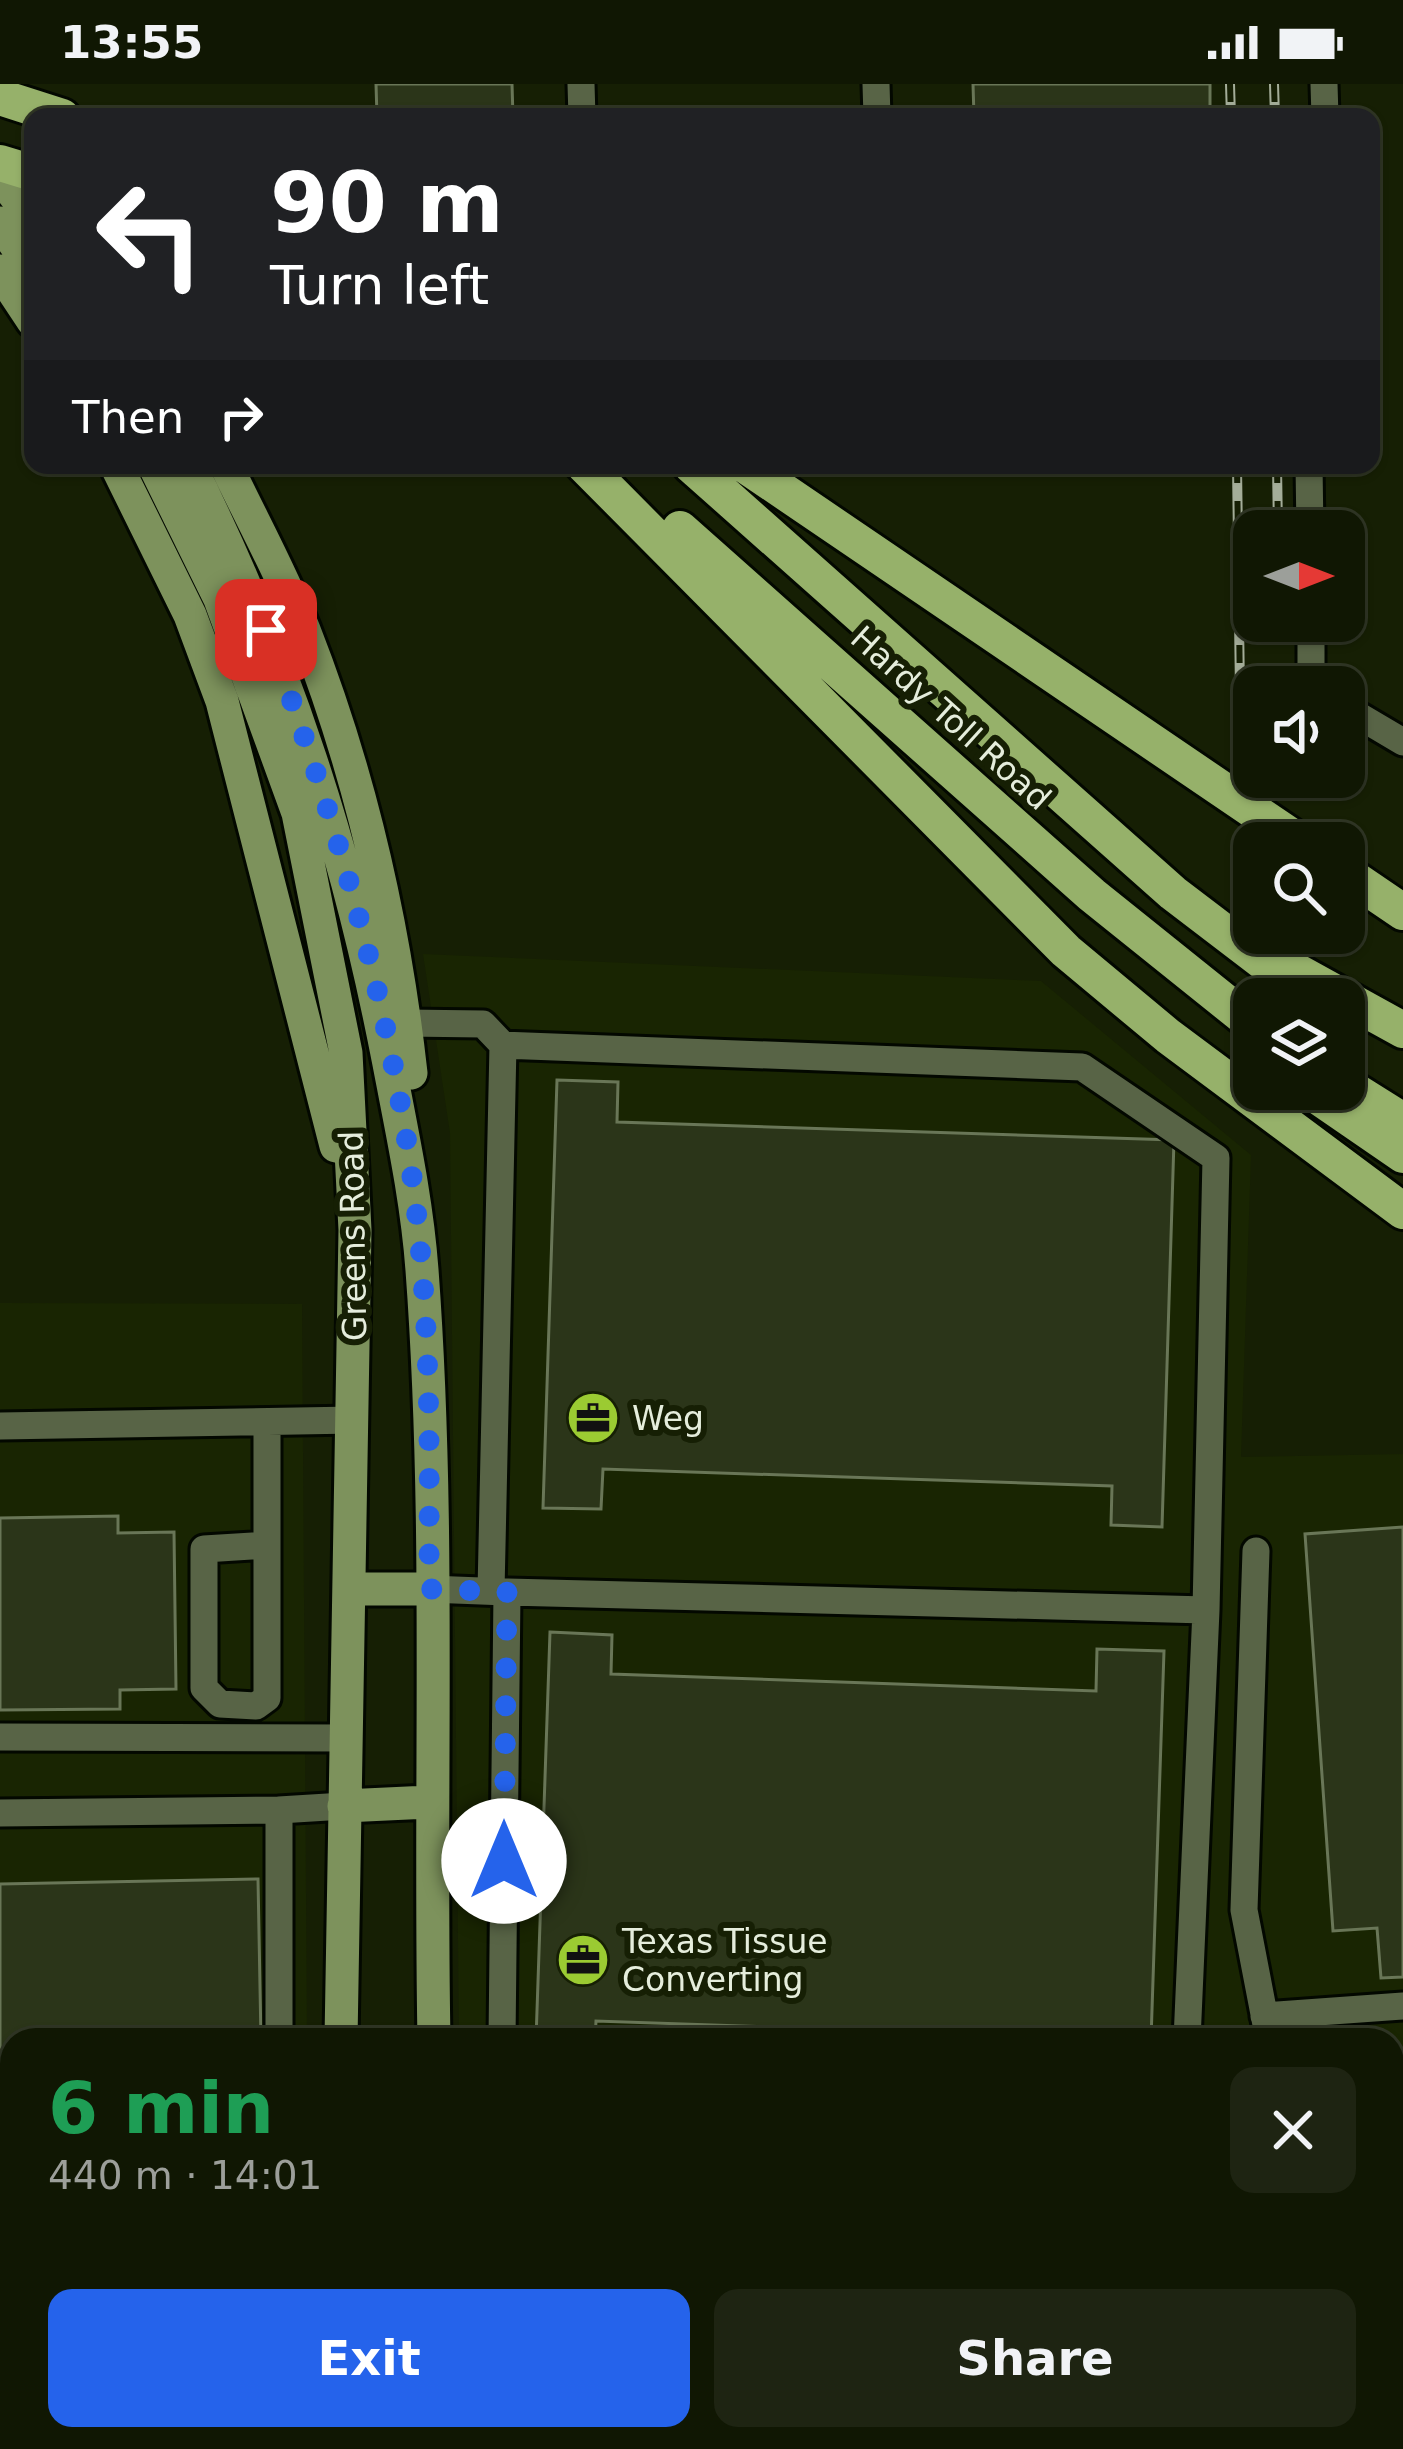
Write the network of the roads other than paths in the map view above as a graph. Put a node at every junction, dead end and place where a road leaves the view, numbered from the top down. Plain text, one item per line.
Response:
1 (0, 97) edge
2 (34, 108) edge
3 (0, 176) edge
4 (24, 207) edge
5 (0, 223) edge
6 (24, 256) edge
7 (0, 271) edge
8 (24, 307) edge
9 (120, 474) edge
10 (158, 474) edge
11 (194, 474) edge
12 (230, 474) edge
13 (593, 474) edge
14 (611, 474) edge
15 (701, 474) edge
16 (758, 474) edge
17 (1309, 474) edge
18 (1310, 510) edge
19 (1365, 719) edge
20 (1403, 742) edge
21 (1270, 822) edge
22 (1365, 886) edge
23 (1403, 912) edge
24 (1219, 929) junction
25 (1151, 946) junction
26 (1284, 978) edge
27 (1233, 1009) edge
28 (406, 1023) junction
29 (1233, 1027) edge
30 (1403, 1030) edge
31 (1365, 1034) edge
32 (503, 1045) junction
33 (1403, 1058) edge
34 (1365, 1097) edge
35 (1338, 1110) edge
36 (1403, 1121) edge
37 (1287, 1127) junction
38 (1403, 1155) edge
39 (1403, 1211) edge
40 (355, 1230) junction
41 (1403, 1232) edge
42 (422, 1267) junction
43 (354, 1420) junction
44 (266, 1425) junction
45 (0, 1426) edge
46 (266, 1545) junction
47 (1256, 1551) dead end
48 (350, 1588) junction
49 (429, 1589) junction
50 (499, 1591) junction
51 (1206, 1610) junction
52 (0, 1737) edge
53 (344, 1738) junction
54 (429, 1802) junction
55 (344, 1806) junction
56 (279, 1810) junction
57 (0, 1813) edge
58 (1403, 2006) edge
59 (280, 2028) edge
60 (340, 2028) edge
61 (434, 2028) edge
62 (502, 2028) edge
63 (1188, 2028) edge
64 (1267, 2028) edge

1 - 2 highway
3 - 4 main road
5 - 6 main road
7 - 8 main road
9 - 40 main road
10 - 40 main road, Greens Road
11 - 42 main road, Greens Road
12 - 28 main road
13 - 37 highway
14 - 25 highway, Hardy Toll Road
15 - 24 highway, Hardy Toll Road
16 - 21 highway
17 - 18 street
19 - 20 street
22 - 23 highway
24 - 26 highway, Hardy Toll Road
24 - 30 highway
25 - 27 highway, Hardy Toll Road
25 - 29 highway
28 - 32 street
28 - 42 main road
31 - 33 highway
32 - 50 street
32 - 51 street
34 - 36 highway
35 - 38 highway
37 - 39 highway
37 - 41 highway
40 - 43 main road, Greens Road
42 - 49 main road, Greens Road
43 - 44 street
43 - 48 main road, Greens Road
44 - 45 street
44 - 46 street
46 - 46 street
47 - 64 street
48 - 49 main road
48 - 53 main road, Greens Road
49 - 50 street
49 - 54 main road, Greens Road
50 - 51 street
50 - 62 street
51 - 63 street
52 - 53 street
53 - 55 main road, Greens Road
54 - 55 main road
54 - 61 main road, Greens Road
55 - 56 street
55 - 60 main road, Greens Road
56 - 57 street
56 - 59 street
58 - 64 street

